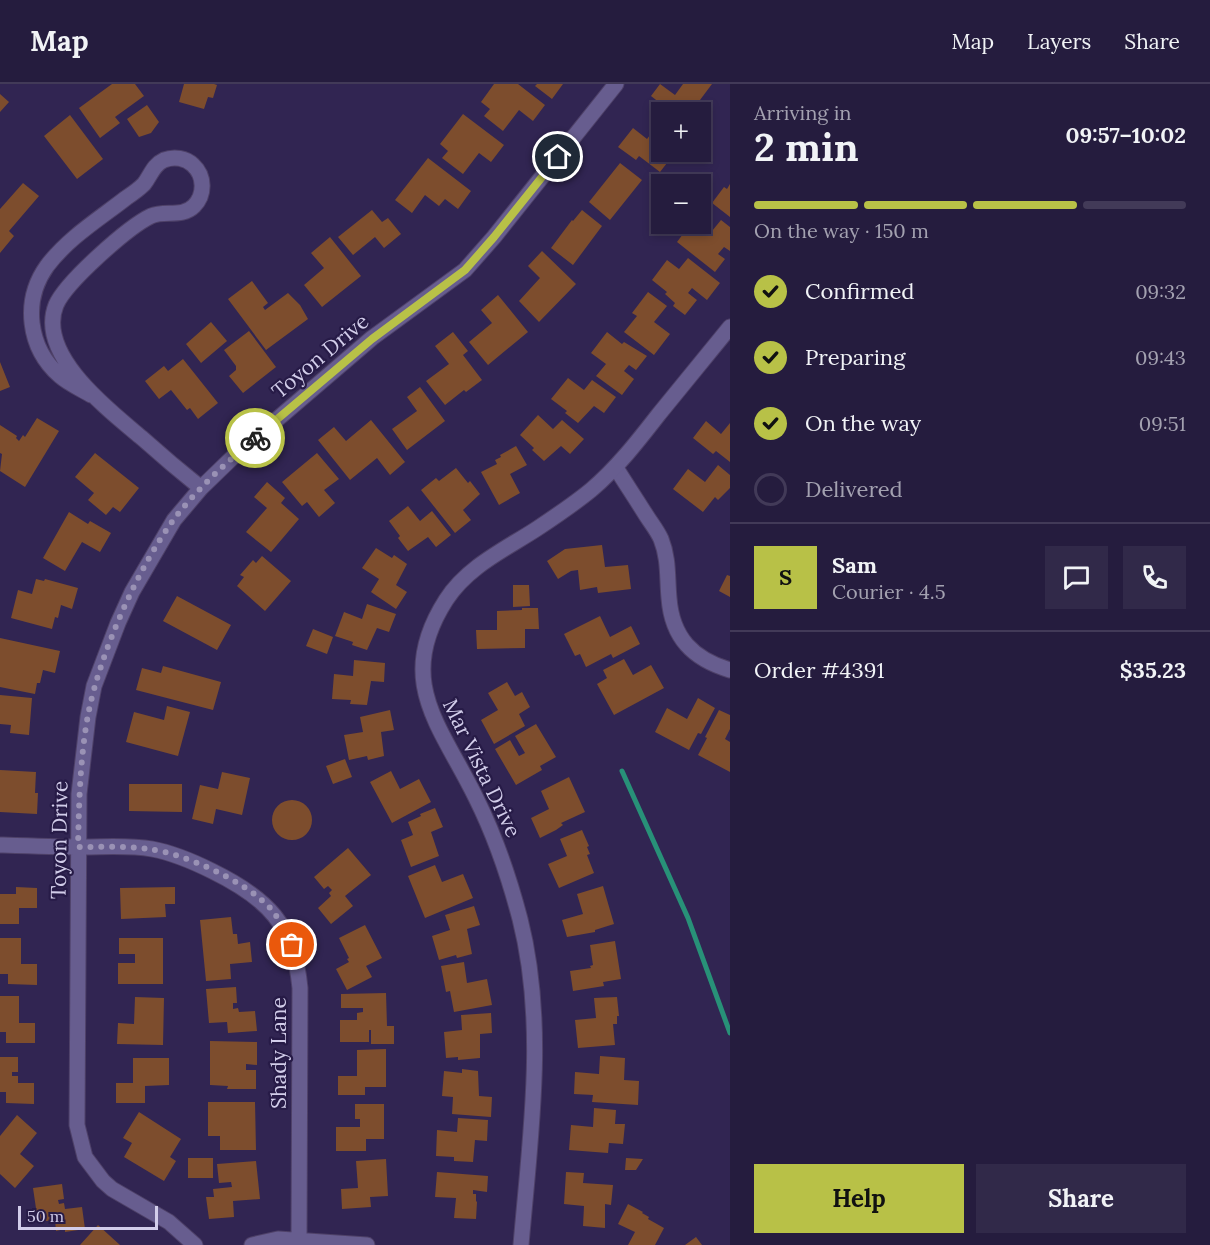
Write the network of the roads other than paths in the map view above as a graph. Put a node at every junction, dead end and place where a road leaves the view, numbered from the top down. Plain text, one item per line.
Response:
1 (616, 84) edge
2 (730, 327) edge
3 (91, 394) junction
4 (616, 468) junction
5 (201, 488) junction
6 (730, 670) edge
7 (0, 845) edge
8 (78, 847) junction
9 (298, 1239) junction
10 (195, 1245) edge
11 (252, 1245) edge
12 (367, 1245) edge
13 (521, 1245) edge

1 - 5 street, Toyon Drive
2 - 4 street, Mar Vista Drive
3 - 3 street
3 - 5 street
4 - 6 street
4 - 13 street, Mar Vista Drive
5 - 8 street, Toyon Drive
7 - 8 street, Shady Lane
8 - 9 street, Shady Lane
8 - 10 street, Toyon Drive
9 - 11 street
9 - 12 street

